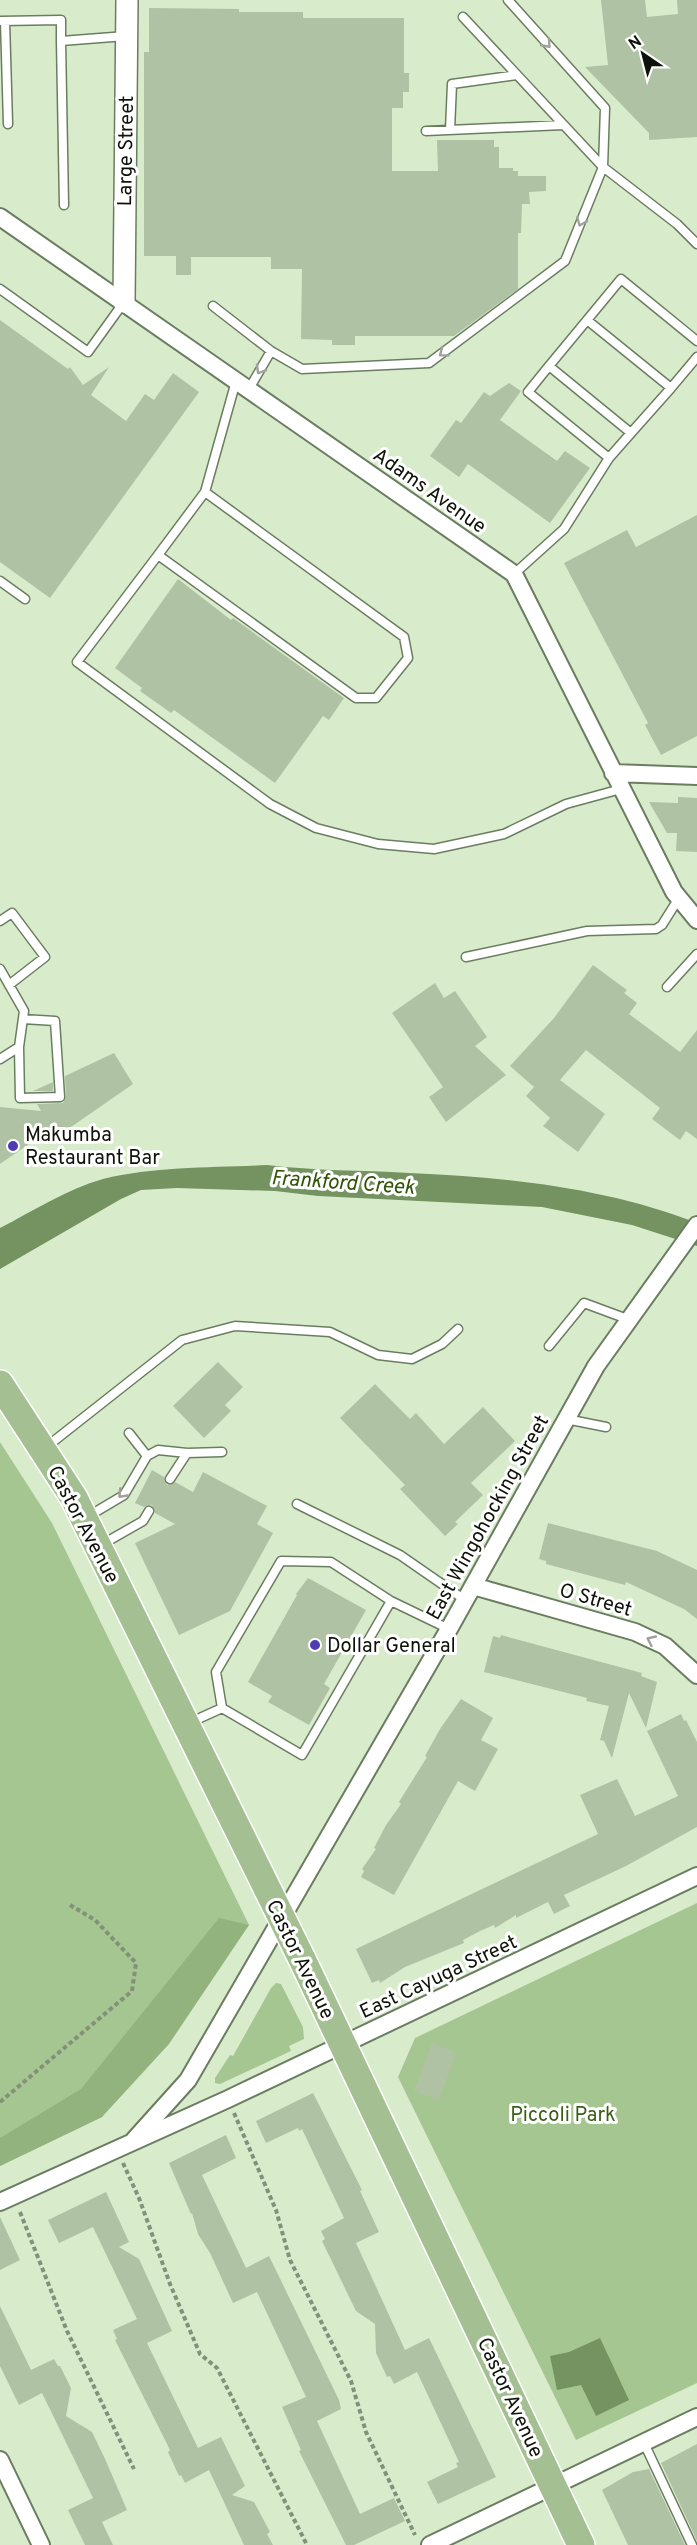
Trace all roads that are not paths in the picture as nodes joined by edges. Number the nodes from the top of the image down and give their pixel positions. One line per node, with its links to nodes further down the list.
1 (127, 0): 5 (street, Large Street)
2 (508, 0): 12 (lane, one-way to 12)
3 (463, 17): 7 (lane)
4 (3, 21): 6 (lane); 8 (lane)
5 (126, 36): 6 (lane); 17 (street, Large Street)
6 (61, 41): 13 (lane)
7 (517, 75): 9 (lane); 11 (lane)
8 (8, 123)
9 (563, 125): 11 (lane); 12 (lane)
10 (426, 130): 11 (lane)
11 (450, 130)
12 (603, 167): 15 (lane); 21 (lane, one-way to 21)
13 (64, 205)
14 (0, 217): 17 (street, Adams Avenue)
15 (697, 244)
16 (0, 289): 17 (lane)
17 (124, 302): 24 (street, Adams Avenue)
18 (213, 306): 21 (lane)
19 (587, 320): 20 (lane); 23 (lane); 25 (lane)
20 (697, 341)
21 (271, 351): 24 (lane, one-way to 24)
22 (697, 357): 25 (lane)
23 (549, 366): 26 (lane); 27 (lane)
24 (242, 385): 28 (lane); 30 (street, Adams Avenue)
25 (671, 388): 26 (lane)
26 (631, 433): 27 (lane)
27 (609, 458): 30 (lane)
28 (205, 492): 29 (lane); 29 (lane)
29 (158, 555): 35 (lane)
30 (514, 574): 33 (street, Adams Avenue)
31 (0, 581): 32 (lane)
32 (25, 599)
33 (613, 773): 34 (street); 35 (street, Adams Avenue)
34 (697, 776)
35 (621, 789): 36 (street, Adams Avenue)
36 (679, 898): 37 (street, Adams Avenue); 40 (lane)
37 (697, 920)
38 (0, 921): 42 (lane)
39 (697, 954): 43 (lane)
40 (466, 957)
41 (0, 969): 42 (lane)
42 (9, 985): 44 (lane)
43 (667, 987)
44 (22, 1019): 45 (lane); 45 (lane)
45 (19, 1047): 46 (lane)
46 (0, 1059)
47 (697, 1225): 48 (street, East Wingohocking Street)
48 (630, 1320): 50 (lane); 52 (street, East Wingohocking Street)
49 (458, 1329): 55 (lane)
50 (549, 1346)
51 (0, 1384): 55 (main road, Castor Avenue)
52 (566, 1419): 53 (lane); 64 (street, East Wingohocking Street)
53 (606, 1427)
54 (129, 1433): 58 (lane)
55 (43, 1450): 62 (main road, Castor Avenue)
56 (222, 1452): 57 (lane)
57 (187, 1453): 58 (lane); 59 (lane)
58 (147, 1456): 62 (lane, one-way to 62)
59 (170, 1479)
60 (297, 1504): 64 (lane)
61 (149, 1510): 63 (lane)
62 (84, 1519): 63 (main road, Castor Avenue)
63 (98, 1547): 69 (main road, Castor Avenue)
64 (469, 1593): 66 (street, East Wingohocking Street); 67 (street, O Street, one-way to 64)
65 (391, 1601): 66 (lane); 68 (lane); 68 (lane)
66 (449, 1629): 71 (street, East Wingohocking Street)
67 (697, 1676)
68 (222, 1707): 69 (lane)
69 (186, 1725): 71 (main road, Castor Avenue)
70 (697, 1876): 72 (street, East Cayuga Street)
71 (282, 1918): 72 (main road, Castor Avenue); 73 (street, East Wingohocking Street)
72 (343, 2045): 73 (street, East Cayuga Street); 78 (main road, Castor Avenue)
73 (134, 2140): 74 (street, East Cayuga Street)
74 (6, 2199)
75 (697, 2417): 76 (street)
76 (644, 2443): 78 (street); 82 (lane)
77 (0, 2460): 79 (street)
78 (552, 2486): 80 (street); 81 (main road, Castor Avenue)
79 (41, 2545)
80 (430, 2545)
81 (581, 2545)
82 (692, 2545)

